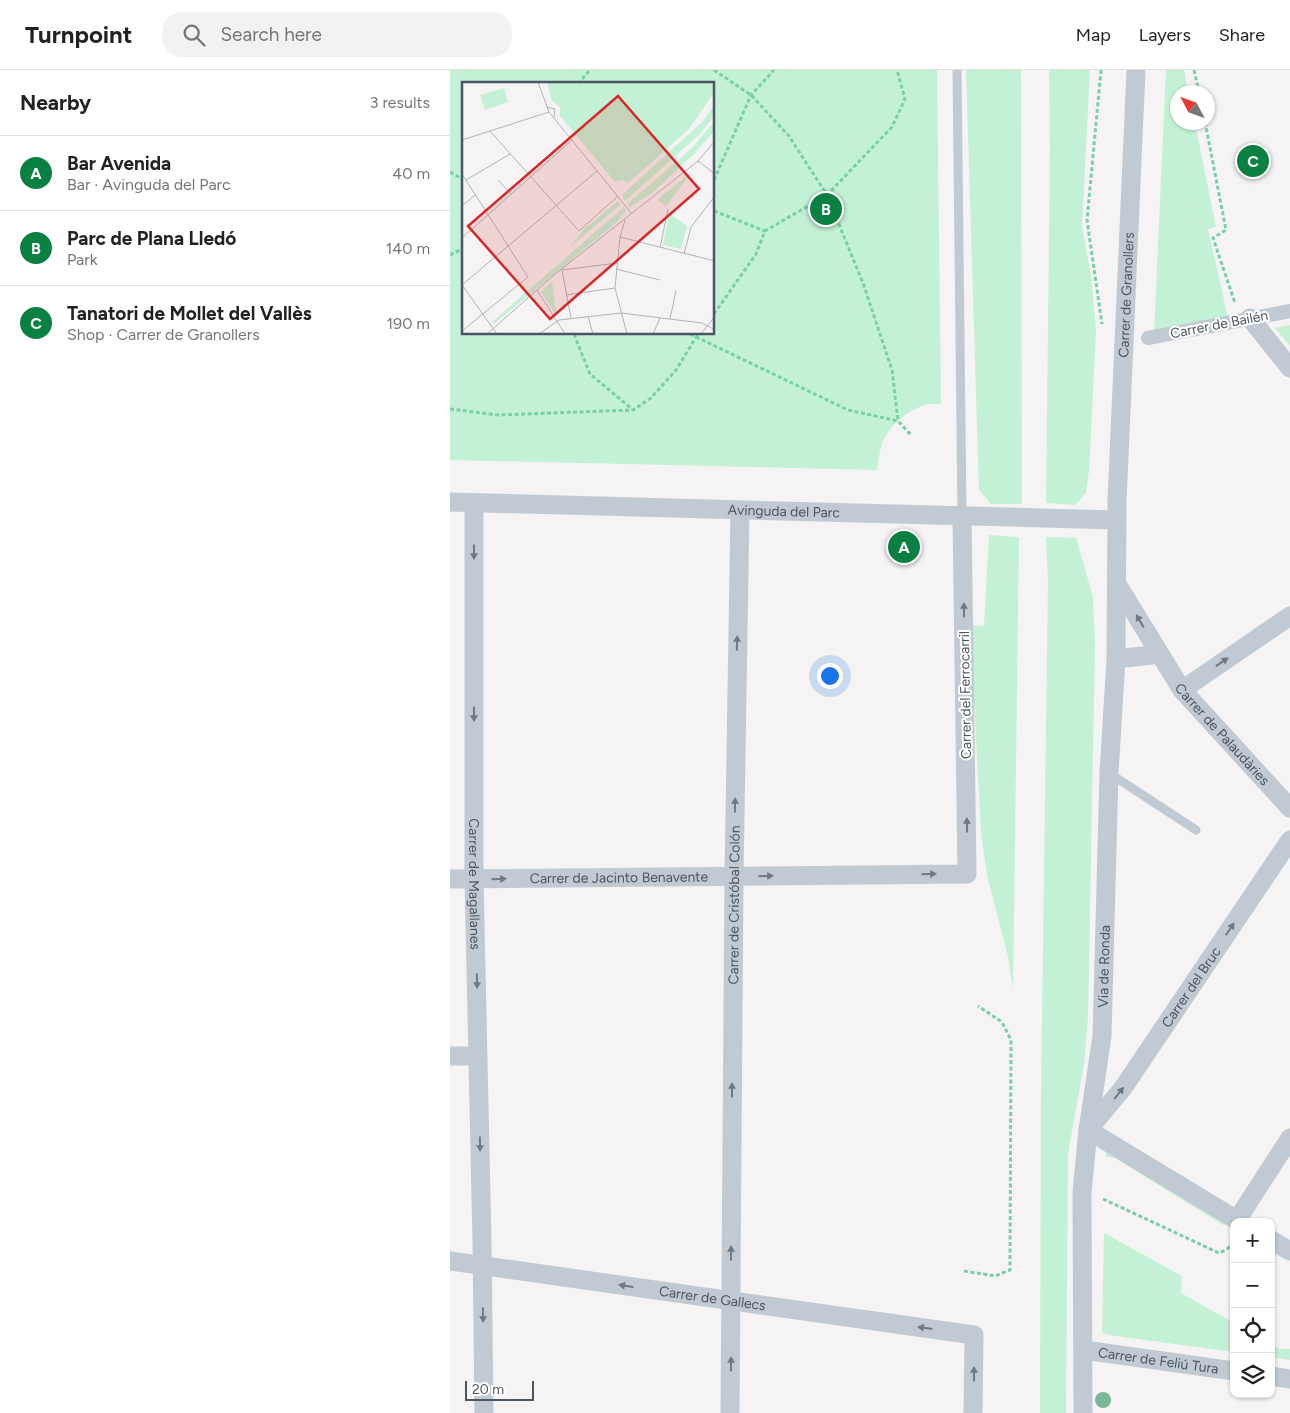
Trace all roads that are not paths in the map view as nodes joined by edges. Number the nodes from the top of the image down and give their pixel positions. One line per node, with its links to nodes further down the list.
1 (957, 70): 10 (lane)
2 (1136, 70): 11 (street, Carrer de Granollers)
3 (1290, 311): 4 (street, Carrer de Bailén)
4 (1246, 319): 5 (street, Carrer de Bailén); 6 (street)
5 (1148, 338)
6 (1290, 368)
7 (450, 502): 8 (street, Avinguda del Parc)
8 (474, 503): 9 (street, Avinguda del Parc); 24 (street, Carrer de Magallanes, one-way to 24)
9 (740, 510): 10 (street, Avinguda del Parc); 22 (street, Carrer de Cristóbal Colón, one-way to 9)
10 (962, 516): 11 (street, Avinguda del Parc); 21 (street, Carrer del Ferrocarril, one-way to 10)
11 (1116, 520): 12 (street, Via de Ronda)
12 (1117, 584): 14 (street, Carrer de Palaudàries, one-way to 12); 15 (street, Via de Ronda)
13 (1290, 616): 16 (street, one-way to 13)
14 (1160, 654): 15 (street); 16 (street, Carrer de Palaudàries)
15 (1116, 659): 17 (street, Via de Ronda)
16 (1182, 690): 18 (street, Carrer de Palaudàries)
17 (1109, 772): 19 (lane); 27 (street, Via de Ronda)
18 (1290, 808)
19 (1196, 830)
20 (1290, 840): 27 (street, Carrer del Bruc, one-way to 20)
21 (967, 874): 22 (street, Carrer de Jacinto Benavente, one-way to 21)
22 (734, 876): 24 (street, Carrer de Jacinto Benavente, one-way to 22); 35 (street, Carrer de Cristóbal Colón, one-way to 22)
23 (450, 879): 24 (street, Carrer de Jacinto Benavente)
24 (474, 879): 26 (street, Carrer de Magallanes, one-way to 26)
25 (450, 1056): 26 (street)
26 (478, 1056): 34 (street, Carrer de Magallanes, one-way to 34)
27 (1088, 1130): 29 (street); 36 (street, Via de Ronda)
28 (1290, 1138): 30 (street)
29 (1234, 1218)
30 (1241, 1218)
31 (1275, 1242): 32 (street)
32 (1290, 1251)
33 (450, 1261): 34 (street, Carrer de Gallecs)
34 (483, 1266): 35 (street, Carrer de Gallecs, one-way to 34); 40 (street, Carrer de Magallanes, one-way to 40)
35 (731, 1301): 41 (street, Carrer de Cristóbal Colón, one-way to 35); 42 (street, Carrer de Gallecs, one-way to 35)
36 (1084, 1350): 37 (street, Carrer de Feliú Tura); 43 (street, Via de Ronda)
37 (1230, 1370)
38 (1275, 1377): 39 (street)
39 (1290, 1379)
40 (484, 1413)
41 (730, 1413)
42 (973, 1413)
43 (1083, 1413)

